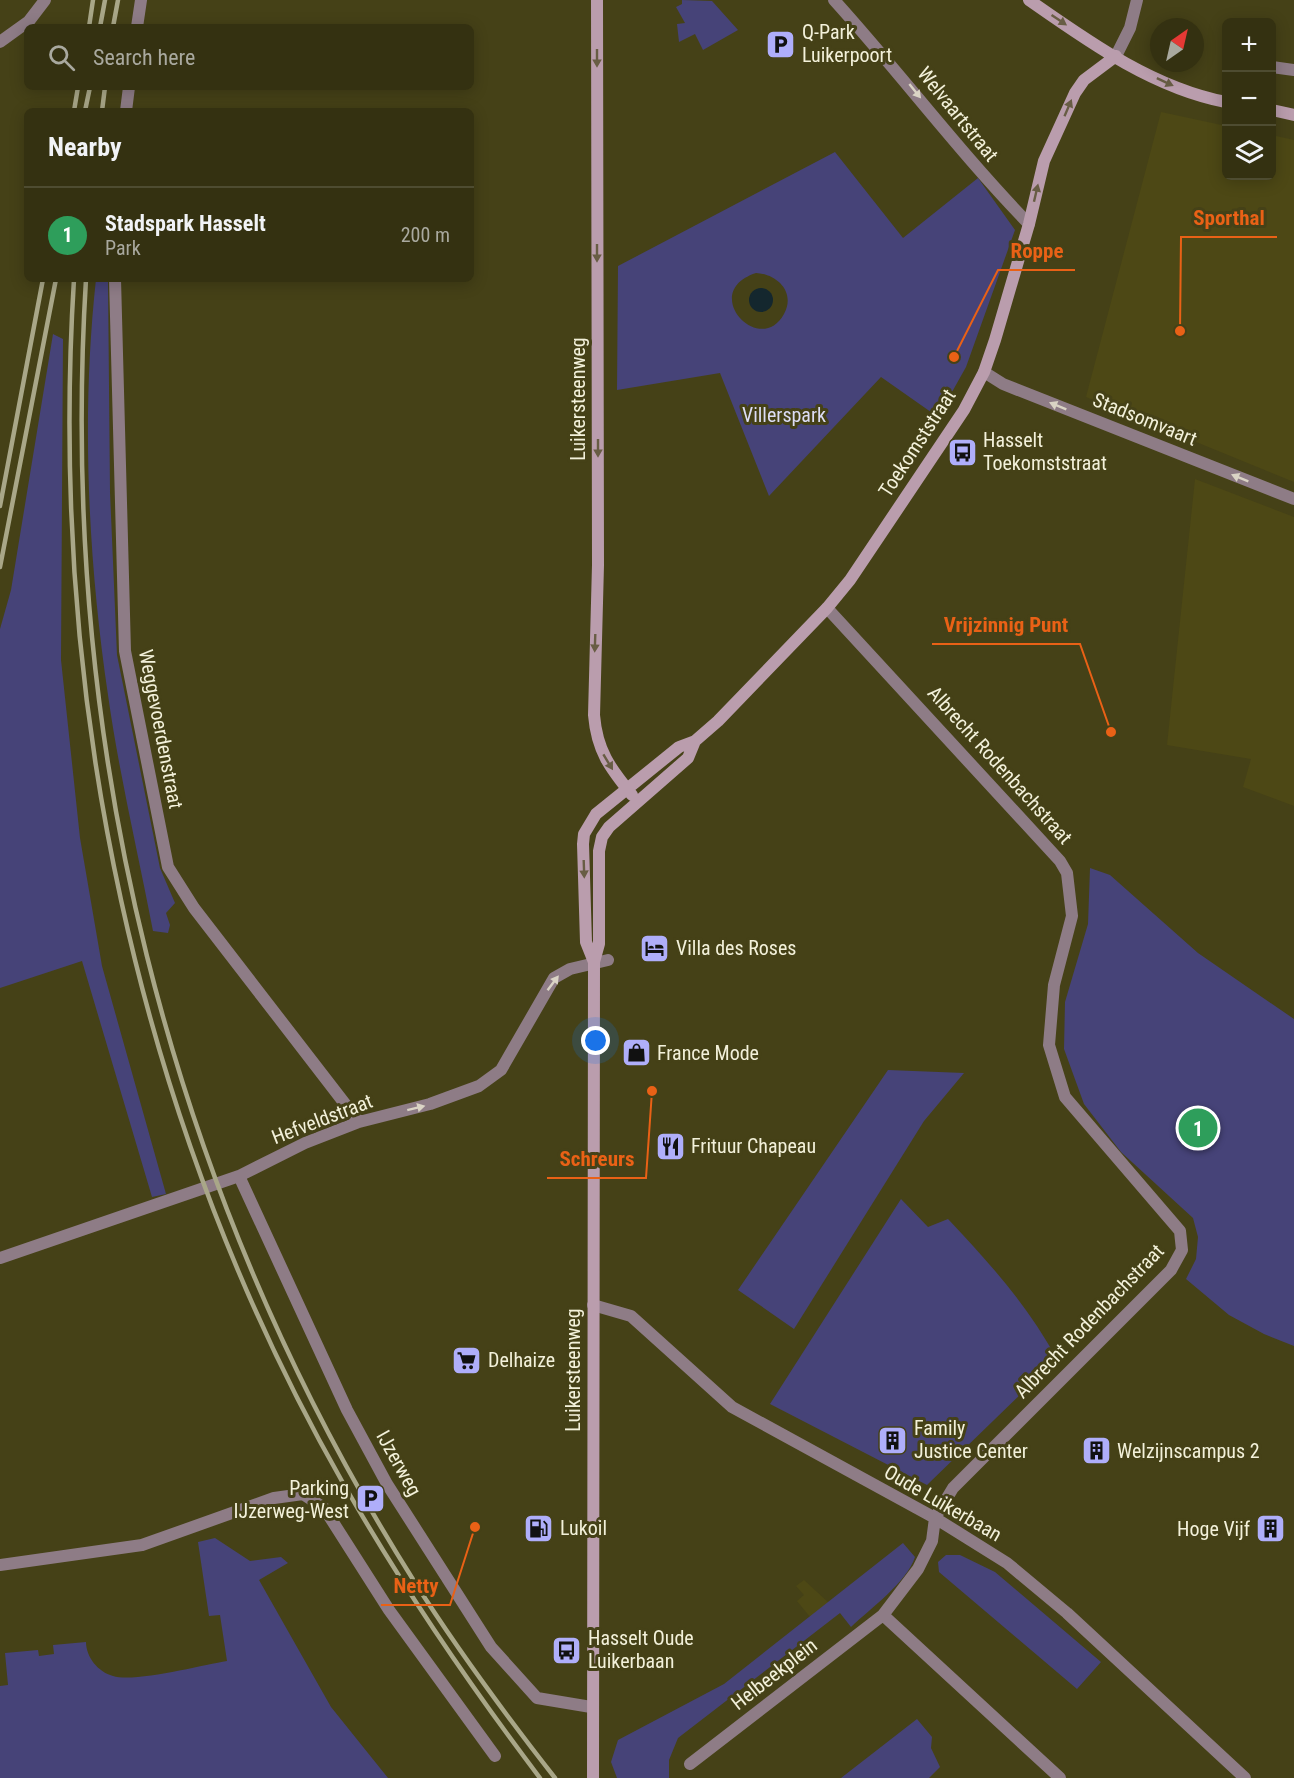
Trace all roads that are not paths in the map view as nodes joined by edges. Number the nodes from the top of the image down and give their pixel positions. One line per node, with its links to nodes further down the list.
1 (45, 0): 7 (street)
2 (141, 0): 8 (street)
3 (597, 0): 25 (main road, Luikersteenweg, one-way to 25)
4 (834, 0): 19 (street, Welvaartstraat, one-way to 19)
5 (1029, 0): 11 (main road, one-way to 11)
6 (1137, 0): 11 (street)
7 (25, 24)
8 (137, 24)
9 (24, 25): 10 (street)
10 (0, 42)
11 (1116, 56): 15 (main road, one-way to 15); 19 (main road, Toekomststraat, one-way to 11)
12 (1276, 68): 13 (street)
13 (1294, 70)
14 (129, 90): 16 (street)
15 (1222, 98)
16 (126, 108)
17 (1276, 111): 18 (main road)
18 (1294, 115)
19 (1029, 224): 21 (main road, Toekomststraat)
20 (115, 282): 31 (street, Weggevoerdenstraat)
21 (984, 372): 22 (street, Stadsomvaart, one-way to 21); 23 (main road, Toekomststraat)
22 (1294, 499)
23 (827, 608): 24 (main road, Toekomststraat); 35 (street, Albrecht Rodenbachstraat)
24 (695, 741): 25 (main road, Toekomststraat); 26 (main road, Toekomststraat)
25 (628, 789): 26 (main road); 27 (main road, Toekomststraat)
26 (638, 802): 28 (main road, Toekomststraat)
27 (596, 814): 30 (main road, Luikersteenweg, one-way to 30)
28 (609, 827): 30 (main road, Luikersteenweg)
29 (608, 960): 30 (street, Hefveldstraat)
30 (594, 962): 31 (street, Hefveldstraat, one-way to 30); 34 (main road, Luikersteenweg)
31 (359, 1122): 32 (street, Hefveldstraat)
32 (239, 1176): 33 (street, Hefveldstraat); 38 (street, IJzerweg)
33 (0, 1258)
34 (593, 1305): 35 (street, Oude Luikerbaan); 38 (main road, Luikersteenweg)
35 (935, 1518): 37 (street, Helbeekplein); 41 (street, Oude Luikerbaan)
36 (0, 1565): 39 (street)
37 (883, 1615): 40 (street, Helbeekplein); 43 (street)
38 (591, 1707): 42 (main road, Luikersteenweg)
39 (495, 1756)
40 (690, 1764)
41 (1241, 1777)
42 (592, 1778)
43 (1060, 1778)

